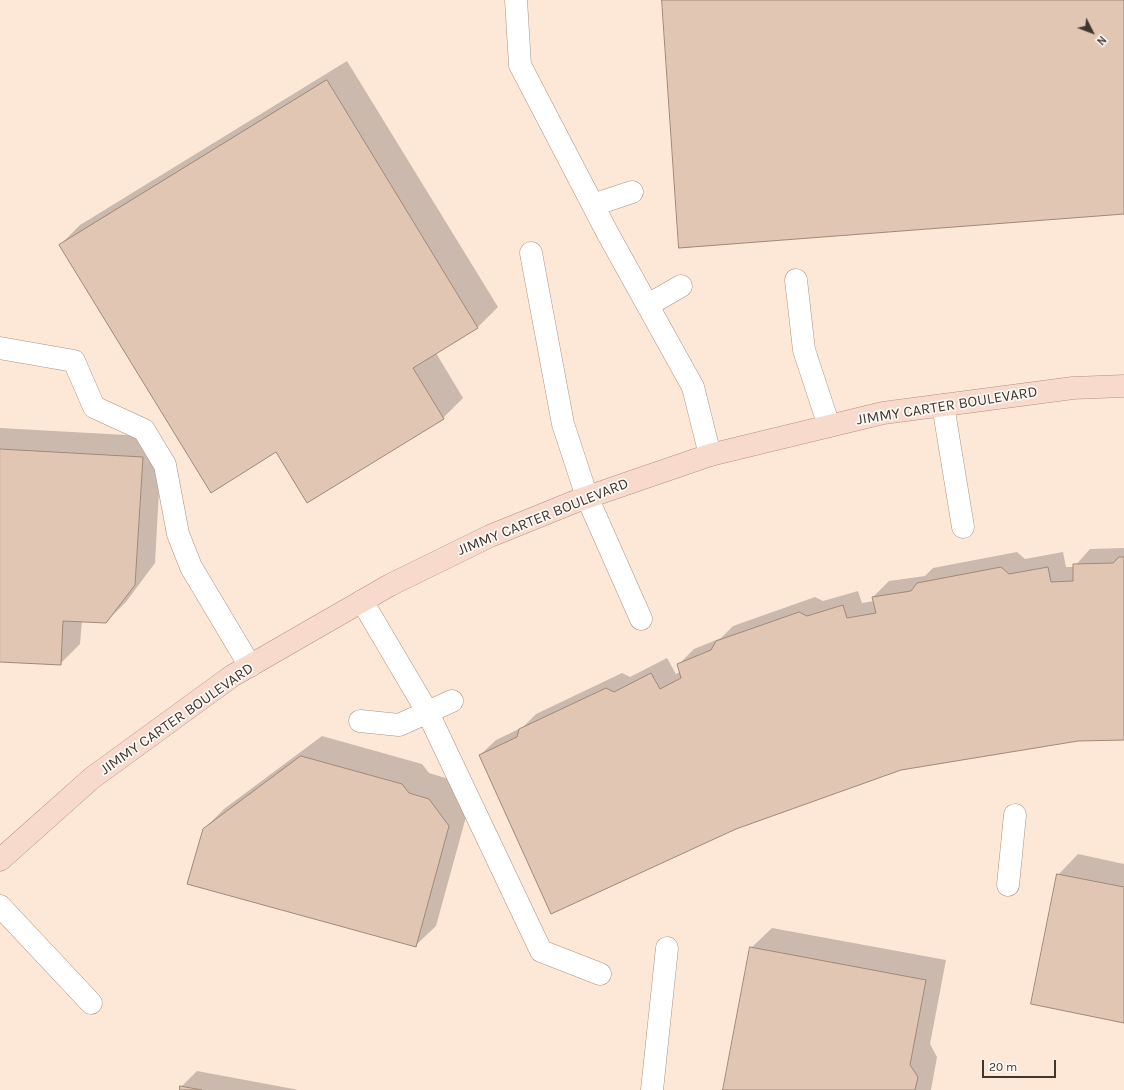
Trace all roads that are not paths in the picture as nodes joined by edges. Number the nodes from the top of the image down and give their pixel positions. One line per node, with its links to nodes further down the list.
1 (516, 0): 3 (lane)
2 (632, 192): 3 (lane)
3 (593, 205): 7 (lane)
4 (531, 253): 13 (lane)
5 (796, 280): 11 (lane)
6 (681, 286): 7 (lane)
7 (648, 305): 12 (lane)
8 (0, 348): 17 (lane)
9 (1124, 386): 10 (main road, JIMMY CARTER BOULEVARD)
10 (943, 405): 11 (main road, JIMMY CARTER BOULEVARD); 14 (lane)
11 (829, 426): 12 (main road, JIMMY CARTER BOULEVARD)
12 (710, 455): 13 (main road, JIMMY CARTER BOULEVARD)
13 (587, 497): 15 (main road, JIMMY CARTER BOULEVARD); 16 (lane)
14 (964, 527)
15 (362, 601): 17 (main road, JIMMY CARTER BOULEVARD); 19 (lane)
16 (641, 618)
17 (250, 666): 22 (main road, JIMMY CARTER BOULEVARD)
18 (452, 701): 19 (lane)
19 (428, 713): 20 (lane); 26 (lane)
20 (360, 721)
21 (1016, 815): 23 (lane)
22 (0, 860)
23 (1008, 885)
24 (0, 906): 27 (lane)
25 (667, 948): 28 (lane)
26 (600, 974)
27 (91, 1003)
28 (652, 1090)

